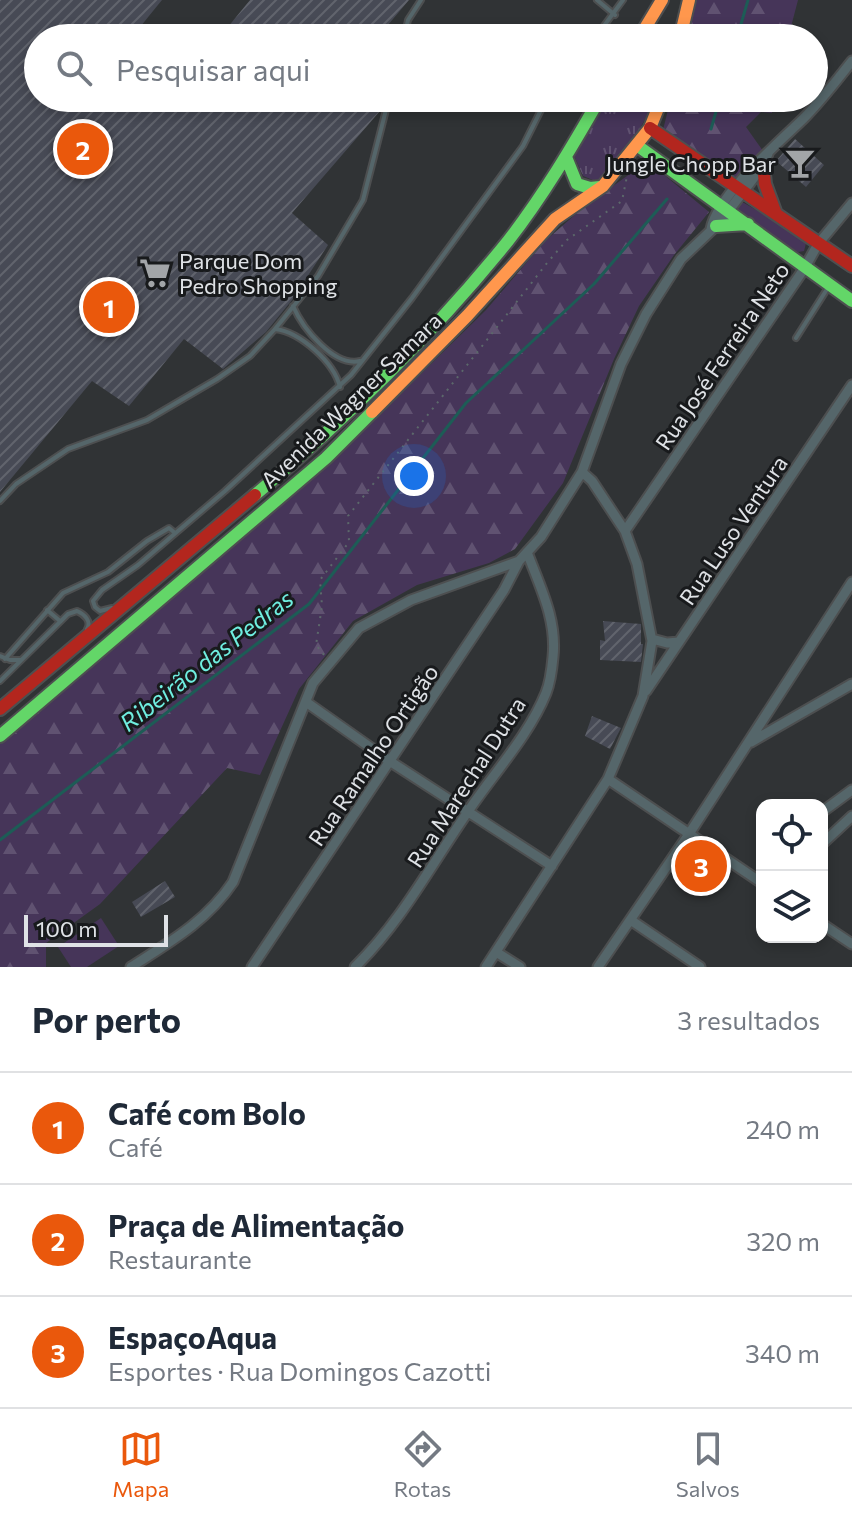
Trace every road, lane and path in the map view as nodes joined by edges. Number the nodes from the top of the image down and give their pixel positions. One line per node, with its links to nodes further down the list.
1 (421, 0): 7 (lane)
2 (597, 0): 6 (lane)
3 (623, 0): 6 (lane)
4 (662, 0): 9 (main road)
5 (689, 0): 10 (main road)
6 (615, 15): 8 (lane)
7 (407, 24)
8 (607, 24)
9 (647, 24)
10 (683, 24)
11 (852, 61): 12 (street, Rua Ramalho Ortigão)
12 (828, 90)
13 (385, 112): 35 (lane)
14 (540, 112): 38 (lane)
15 (592, 112): 20 (main road, Avenida Wagner Samara)
16 (656, 112): 18 (main road, Avenida Wagner Samara)
17 (809, 112): 21 (street, Rua Ramalho Ortigão)
18 (650, 128): 19 (main road, Avenida Wagner Samara); 24 (main road)
19 (638, 146): 22 (main road, Avenida Wagner Samara); 26 (main road)
20 (566, 157): 23 (main road); 48 (main road, Avenida Wagner Samara)
21 (765, 160): 24 (street, Rua Ramalho Ortigão); 27 (main road)
22 (622, 164): 23 (main road, Avenida Wagner Samara); 56 (path)
23 (603, 186): 62 (main road, Avenida Wagner Samara)
24 (740, 189): 26 (street, Rua Ramalho Ortigão); 27 (main road)
25 (852, 203): 30 (street, Rua José Ferreira Neto)
26 (726, 208): 28 (main road); 29 (street, Rua Ramalho Ortigão)
27 (776, 214): 30 (main road)
28 (748, 224): 29 (main road); 32 (main road)
29 (714, 228): 41 (street, Rua Ramalho Ortigão)
30 (818, 244): 31 (main road); 32 (street, Rua José Ferreira Neto)
31 (852, 266)
32 (804, 269): 33 (main road); 43 (street, Rua José Ferreira Neto)
33 (829, 286): 34 (main road); 37 (lane)
34 (852, 301)
35 (293, 306): 36 (lane); 38 (lane)
36 (275, 329): 40 (lane); 42 (lane)
37 (796, 338)
38 (362, 361): 40 (lane)
39 (852, 385): 52 (street, Rua Luso Ventura)
40 (340, 387): 44 (lane)
41 (582, 472): 43 (street); 45 (street, Rua Ramalho Ortigão)
42 (0, 501)
43 (625, 531): 51 (street)
44 (175, 533): 48 (lane); 49 (lane)
45 (527, 552): 46 (street, Rua Ramalho Ortigão); 68 (street, Rua Marechal Dutra)
46 (519, 561): 56 (street); 64 (street, Rua Ramalho Ortigão)
47 (852, 582): 63 (street)
48 (131, 601): 53 (main road, Avenida Wagner Samara)
49 (47, 609): 50 (lane); 54 (lane)
50 (60, 621): 53 (lane); 55 (lane)
51 (652, 639): 52 (street); 59 (street)
52 (679, 642): 59 (street, Rua Luso Ventura)
53 (68, 654): 61 (main road, Avenida Wagner Samara)
54 (2, 658): 55 (lane)
55 (21, 660): 57 (lane)
56 (330, 662): 60 (street)
57 (0, 681)
58 (852, 684): 63 (street)
59 (643, 696): 65 (street)
60 (306, 702): 64 (street); 78 (street)
61 (0, 709)
62 (0, 736)
63 (748, 743): 70 (street)
64 (391, 762): 68 (street); 79 (street, Rua Ramalho Ortigão)
65 (608, 779): 70 (street); 72 (street)
66 (852, 790): 67 (street)
67 (828, 808)
68 (468, 811): 72 (street); 80 (street, Rua Marechal Dutra)
69 (852, 816): 71 (street)
70 (689, 834): 73 (street); 74 (street)
71 (828, 838)
72 (552, 866): 77 (street)
73 (756, 879)
74 (632, 921): 83 (street); 84 (street)
75 (828, 928): 76 (street)
76 (851, 941)
77 (496, 952): 81 (street); 82 (street)
78 (131, 967)
79 (252, 967)
80 (355, 967)
81 (486, 967)
82 (520, 967)
83 (598, 967)
84 (700, 967)

